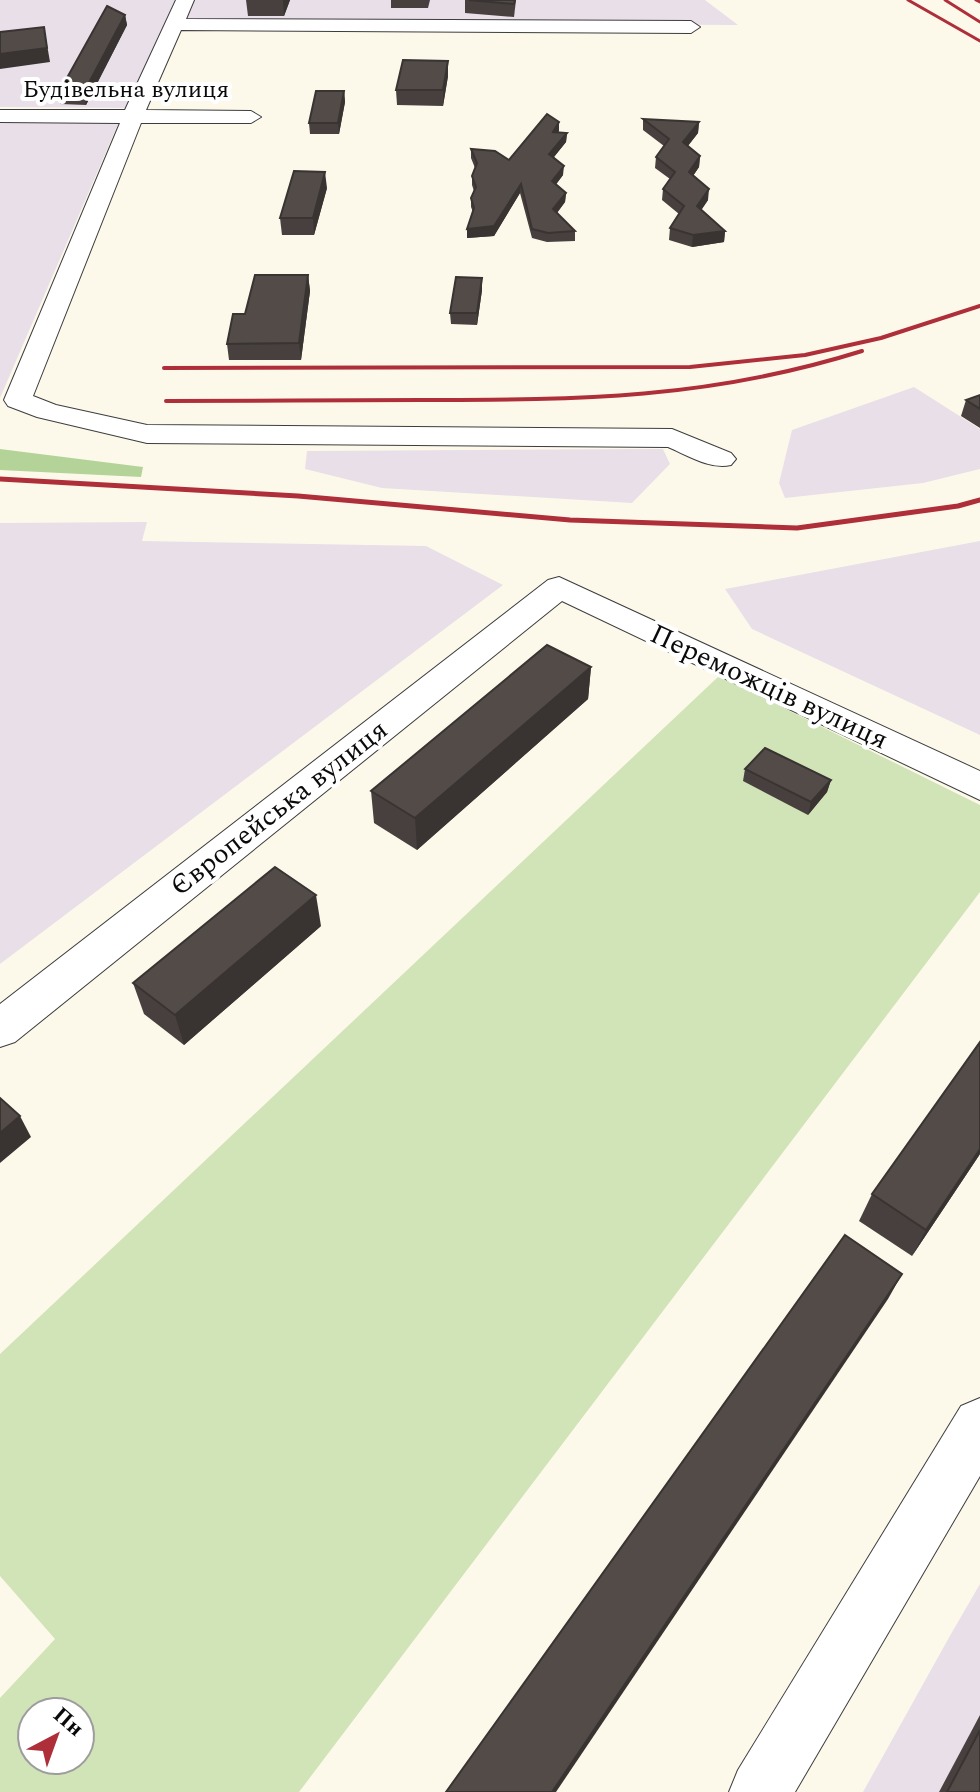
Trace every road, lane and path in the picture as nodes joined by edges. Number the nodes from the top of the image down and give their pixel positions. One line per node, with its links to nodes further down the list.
1 (185, 0): 2 (street)
2 (174, 24): 3 (street); 5 (street)
3 (691, 27)
4 (0, 116): 5 (street, Будівельна вулиця)
5 (133, 116): 6 (street, Будівельна вулиця); 7 (street)
6 (251, 117)
7 (721, 459)
8 (559, 587): 9 (street, Переможців вулиця); 10 (street, Європейська вулиця)
9 (980, 787)
10 (0, 1029)
11 (980, 1425): 12 (street)
12 (760, 1792)

